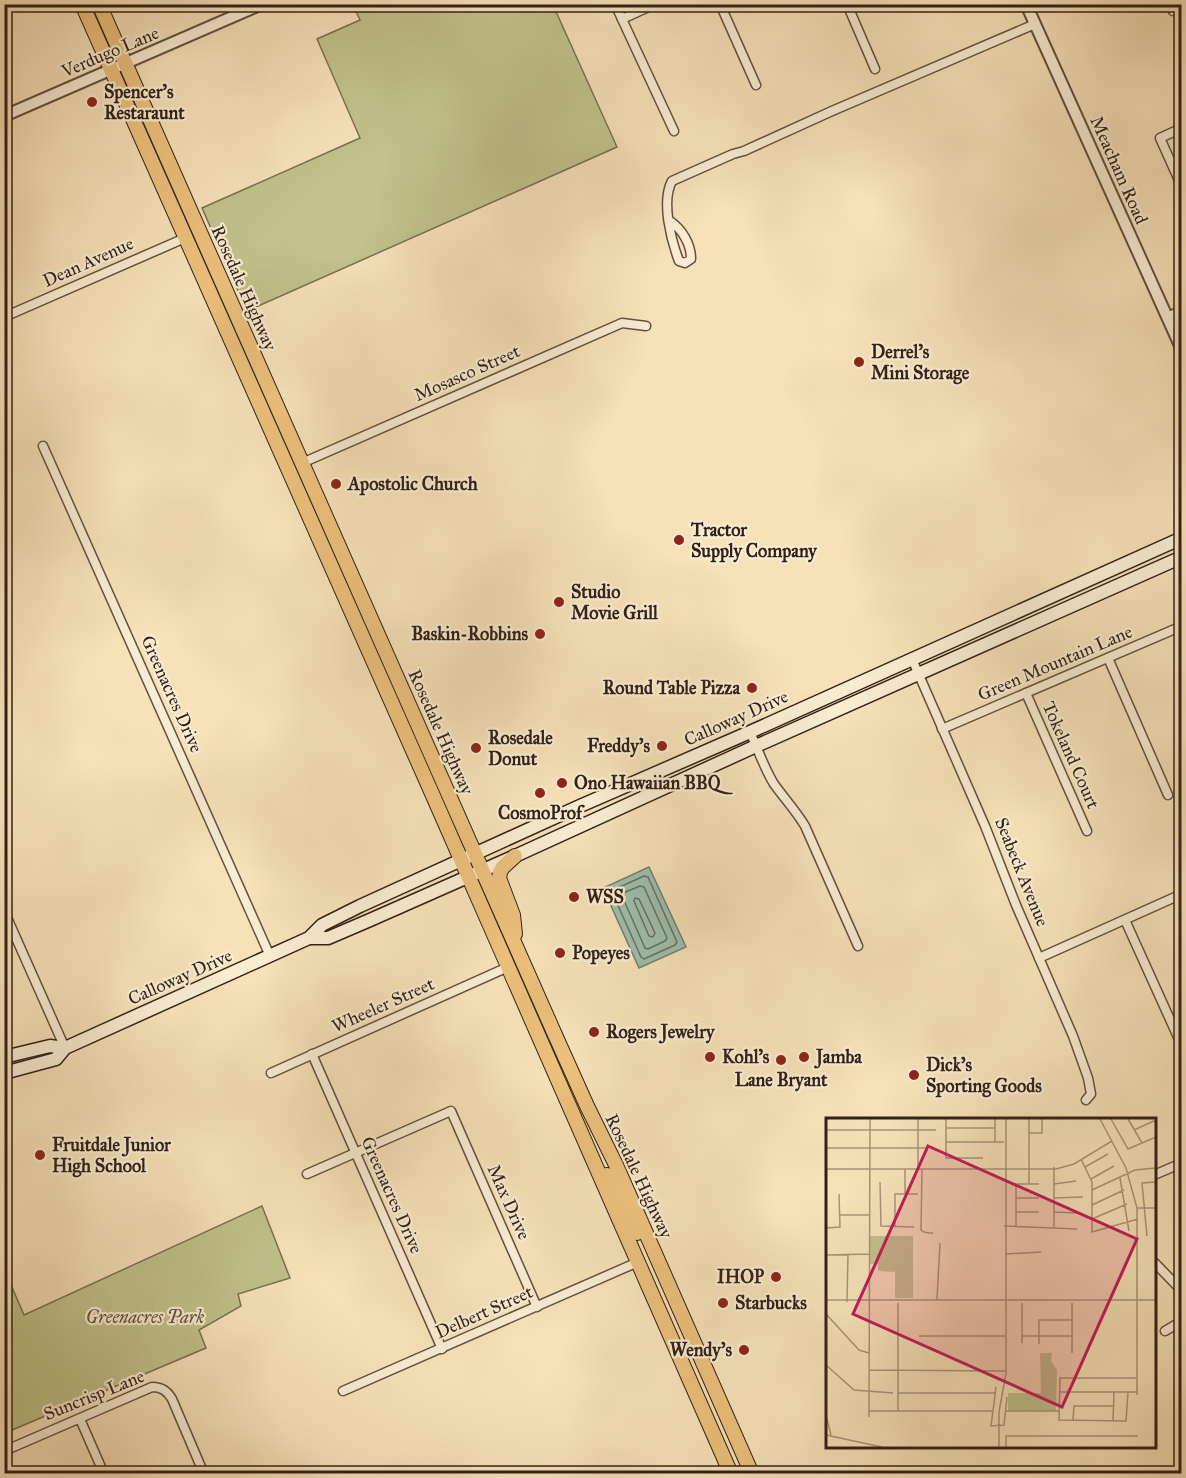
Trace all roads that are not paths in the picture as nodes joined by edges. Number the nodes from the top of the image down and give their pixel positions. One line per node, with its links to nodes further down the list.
1 (82, 4): 12 (main road, Rosedale Highway)
2 (99, 4): 11 (main road, Rosedale Highway)
3 (262, 4): 11 (street, Verdugo Lane)
4 (615, 4): 9 (street)
5 (655, 4): 9 (street)
6 (720, 4): 14 (street)
7 (847, 4): 13 (street)
8 (1026, 4): 10 (street, Meacham Road)
9 (622, 19): 17 (street)
10 (1035, 24): 21 (street); 25 (street, Meacham Road)
11 (125, 63): 12 (street, Verdugo Lane); 20 (main road, Rosedale Highway)
12 (111, 69): 15 (street, Verdugo Lane); 18 (main road, Rosedale Highway)
13 (876, 69)
14 (756, 86)
15 (4, 116)
16 (1182, 128): 19 (street)
17 (674, 130)
18 (147, 151): 20 (main road); 22 (main road, Rosedale Highway)
19 (1182, 187)
20 (187, 203): 27 (main road, Rosedale Highway)
21 (670, 220)
22 (185, 238): 24 (street, Dean Avenue); 27 (main road); 31 (main road, Rosedale Highway)
23 (1182, 310): 25 (street)
24 (4, 317)
25 (1167, 317): 28 (street, Meacham Road)
26 (646, 326): 30 (street, Mosasco Street)
27 (247, 339): 30 (main road, Rosedale Highway)
28 (1182, 350)
29 (43, 446): 63 (street, Greenacres Drive)
30 (302, 463): 37 (main road, Rosedale Highway)
31 (293, 480): 37 (main road); 38 (main road, Rosedale Highway)
32 (1182, 538): 34 (main road, Calloway Drive)
33 (1182, 557): 36 (main road, Calloway Drive)
34 (1110, 570): 35 (main road, Calloway Drive); 36 (main road)
35 (1051, 597): 40 (main road); 42 (main road, Calloway Drive)
36 (1055, 612): 40 (main road, Calloway Drive)
37 (368, 613): 44 (main road, Rosedale Highway)
38 (355, 621): 44 (main road); 55 (main road, Rosedale Highway)
39 (1182, 627): 41 (street, Green Mountain Lane)
40 (996, 639): 43 (main road, Calloway Drive)
41 (1108, 658): 45 (street, Green Mountain Lane); 50 (street)
42 (912, 659): 43 (street, Seabeck Avenue); 47 (main road, Calloway Drive)
43 (918, 673): 46 (street, Seabeck Avenue); 48 (main road, Calloway Drive)
44 (399, 682): 53 (main road, Rosedale Highway)
45 (1026, 693): 46 (street, Green Mountain Lane); 52 (street, Tokeland Court)
46 (942, 729): 64 (street, Seabeck Avenue)
47 (750, 732): 48 (street); 49 (main road, Calloway Drive)
48 (756, 746): 51 (main road, Calloway Drive); 62 (street)
49 (692, 757): 51 (main road); 53 (main road, Calloway Drive)
50 (1168, 795)
51 (627, 804): 54 (main road, Calloway Drive)
52 (1087, 831)
53 (475, 854): 55 (main road, Calloway Drive); 56 (main road, Rosedale Highway)
54 (515, 856): 56 (main road, Calloway Drive); 65 (main road)
55 (461, 860): 57 (main road, Rosedale Highway); 61 (main road, Calloway Drive)
56 (483, 870): 57 (main road, Calloway Drive); 65 (main road, Rosedale Highway)
57 (469, 877): 61 (main road, Calloway Drive); 66 (main road, Rosedale Highway)
58 (1182, 894): 60 (street)
59 (4, 911): 68 (street)
60 (1125, 920): 64 (street); 67 (street)
61 (309, 938): 63 (main road, Calloway Drive)
62 (858, 946)
63 (270, 956): 68 (main road, Calloway Drive)
64 (1039, 958): 73 (street, Seabeck Avenue)
65 (522, 959): 79 (main road, Rosedale Highway)
66 (508, 966): 69 (street, Wheeler Street); 76 (main road, Rosedale Highway)
67 (1182, 1046)
68 (65, 1048): 70 (main road, Calloway Drive); 71 (main road, Calloway Drive)
69 (312, 1054): 72 (street, Wheeler Street); 74 (street, Greenacres Drive)
70 (4, 1057)
71 (4, 1073)
72 (271, 1073)
73 (1086, 1100)
74 (356, 1152): 77 (street); 83 (street, Max Drive); 86 (street, Greenacres Drive)
75 (1182, 1163): 78 (street)
76 (597, 1170): 79 (main road); 80 (main road, Rosedale Highway)
77 (307, 1174)
78 (1156, 1175)
79 (658, 1260): 93 (main road, Rosedale Highway)
80 (638, 1262): 83 (street, Delbert Street); 92 (main road, Rosedale Highway)
81 (1156, 1263): 82 (street)
82 (1182, 1291)
83 (537, 1307): 86 (street, Delbert Street)
84 (1182, 1321): 85 (street)
85 (1165, 1331)
86 (442, 1348): 87 (street, Delbert Street)
87 (343, 1391)
88 (80, 1419): 89 (street, Suncrisp Lane); 90 (street); 91 (street, Suncrisp Lane)
89 (4, 1451)
90 (104, 1473)
91 (204, 1473)
92 (731, 1473)
93 (752, 1473)

